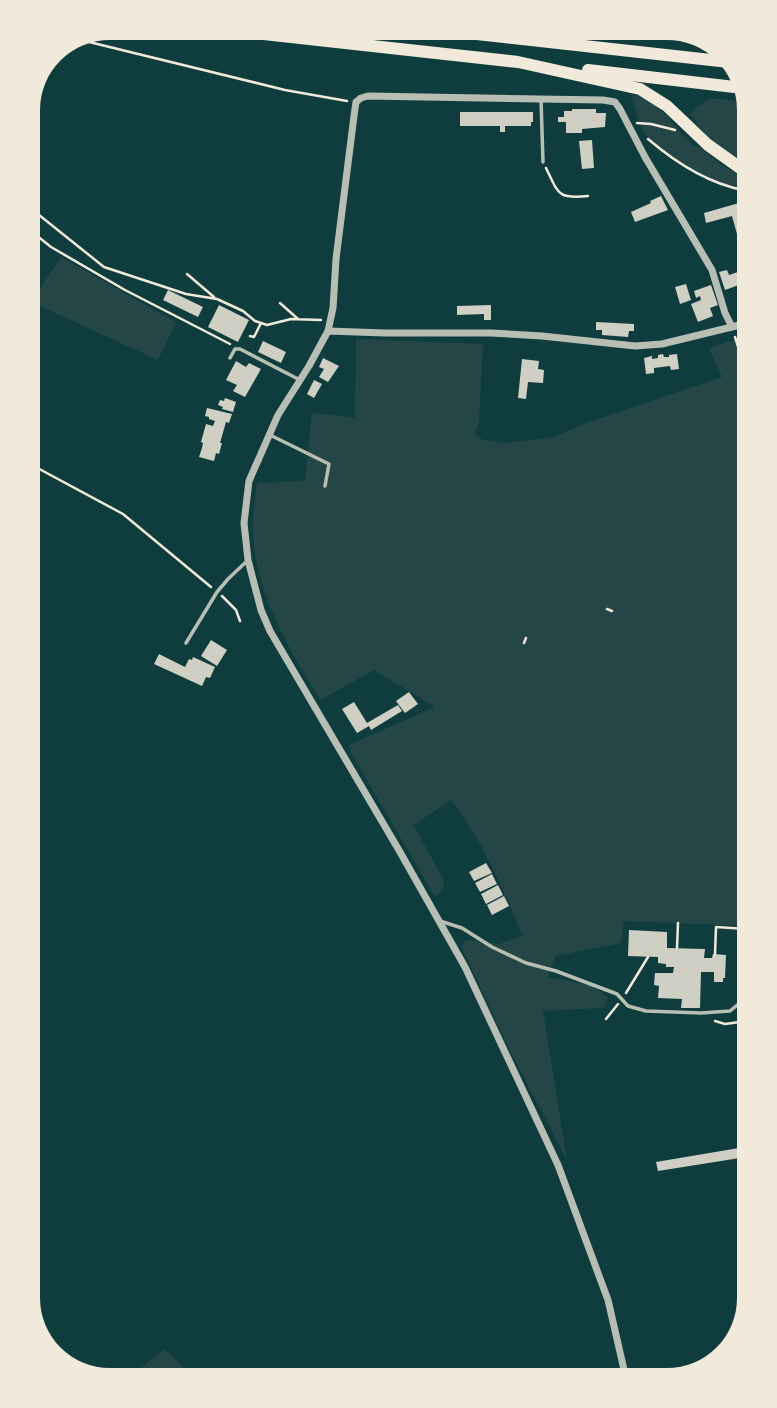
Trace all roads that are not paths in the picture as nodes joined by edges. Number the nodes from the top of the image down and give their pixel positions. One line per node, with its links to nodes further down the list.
1 (317, 40): 4 (highway)
2 (530, 40): 3 (highway)
3 (716, 61)
4 (518, 62): 5 (highway); 8 (highway)
5 (732, 87)
6 (541, 99): 7 (lane); 10 (street); 11 (street)
7 (543, 162)
8 (737, 166)
9 (737, 326): 10 (street)
10 (732, 327): 11 (street)
11 (328, 331): 13 (street)
12 (230, 358): 13 (lane)
13 (300, 380): 14 (street)
14 (268, 434): 15 (lane); 16 (street)
15 (325, 486)
16 (248, 560): 17 (lane); 18 (street)
17 (186, 643)
18 (439, 921): 19 (lane); 20 (street)
19 (737, 1005)
20 (624, 1368)

